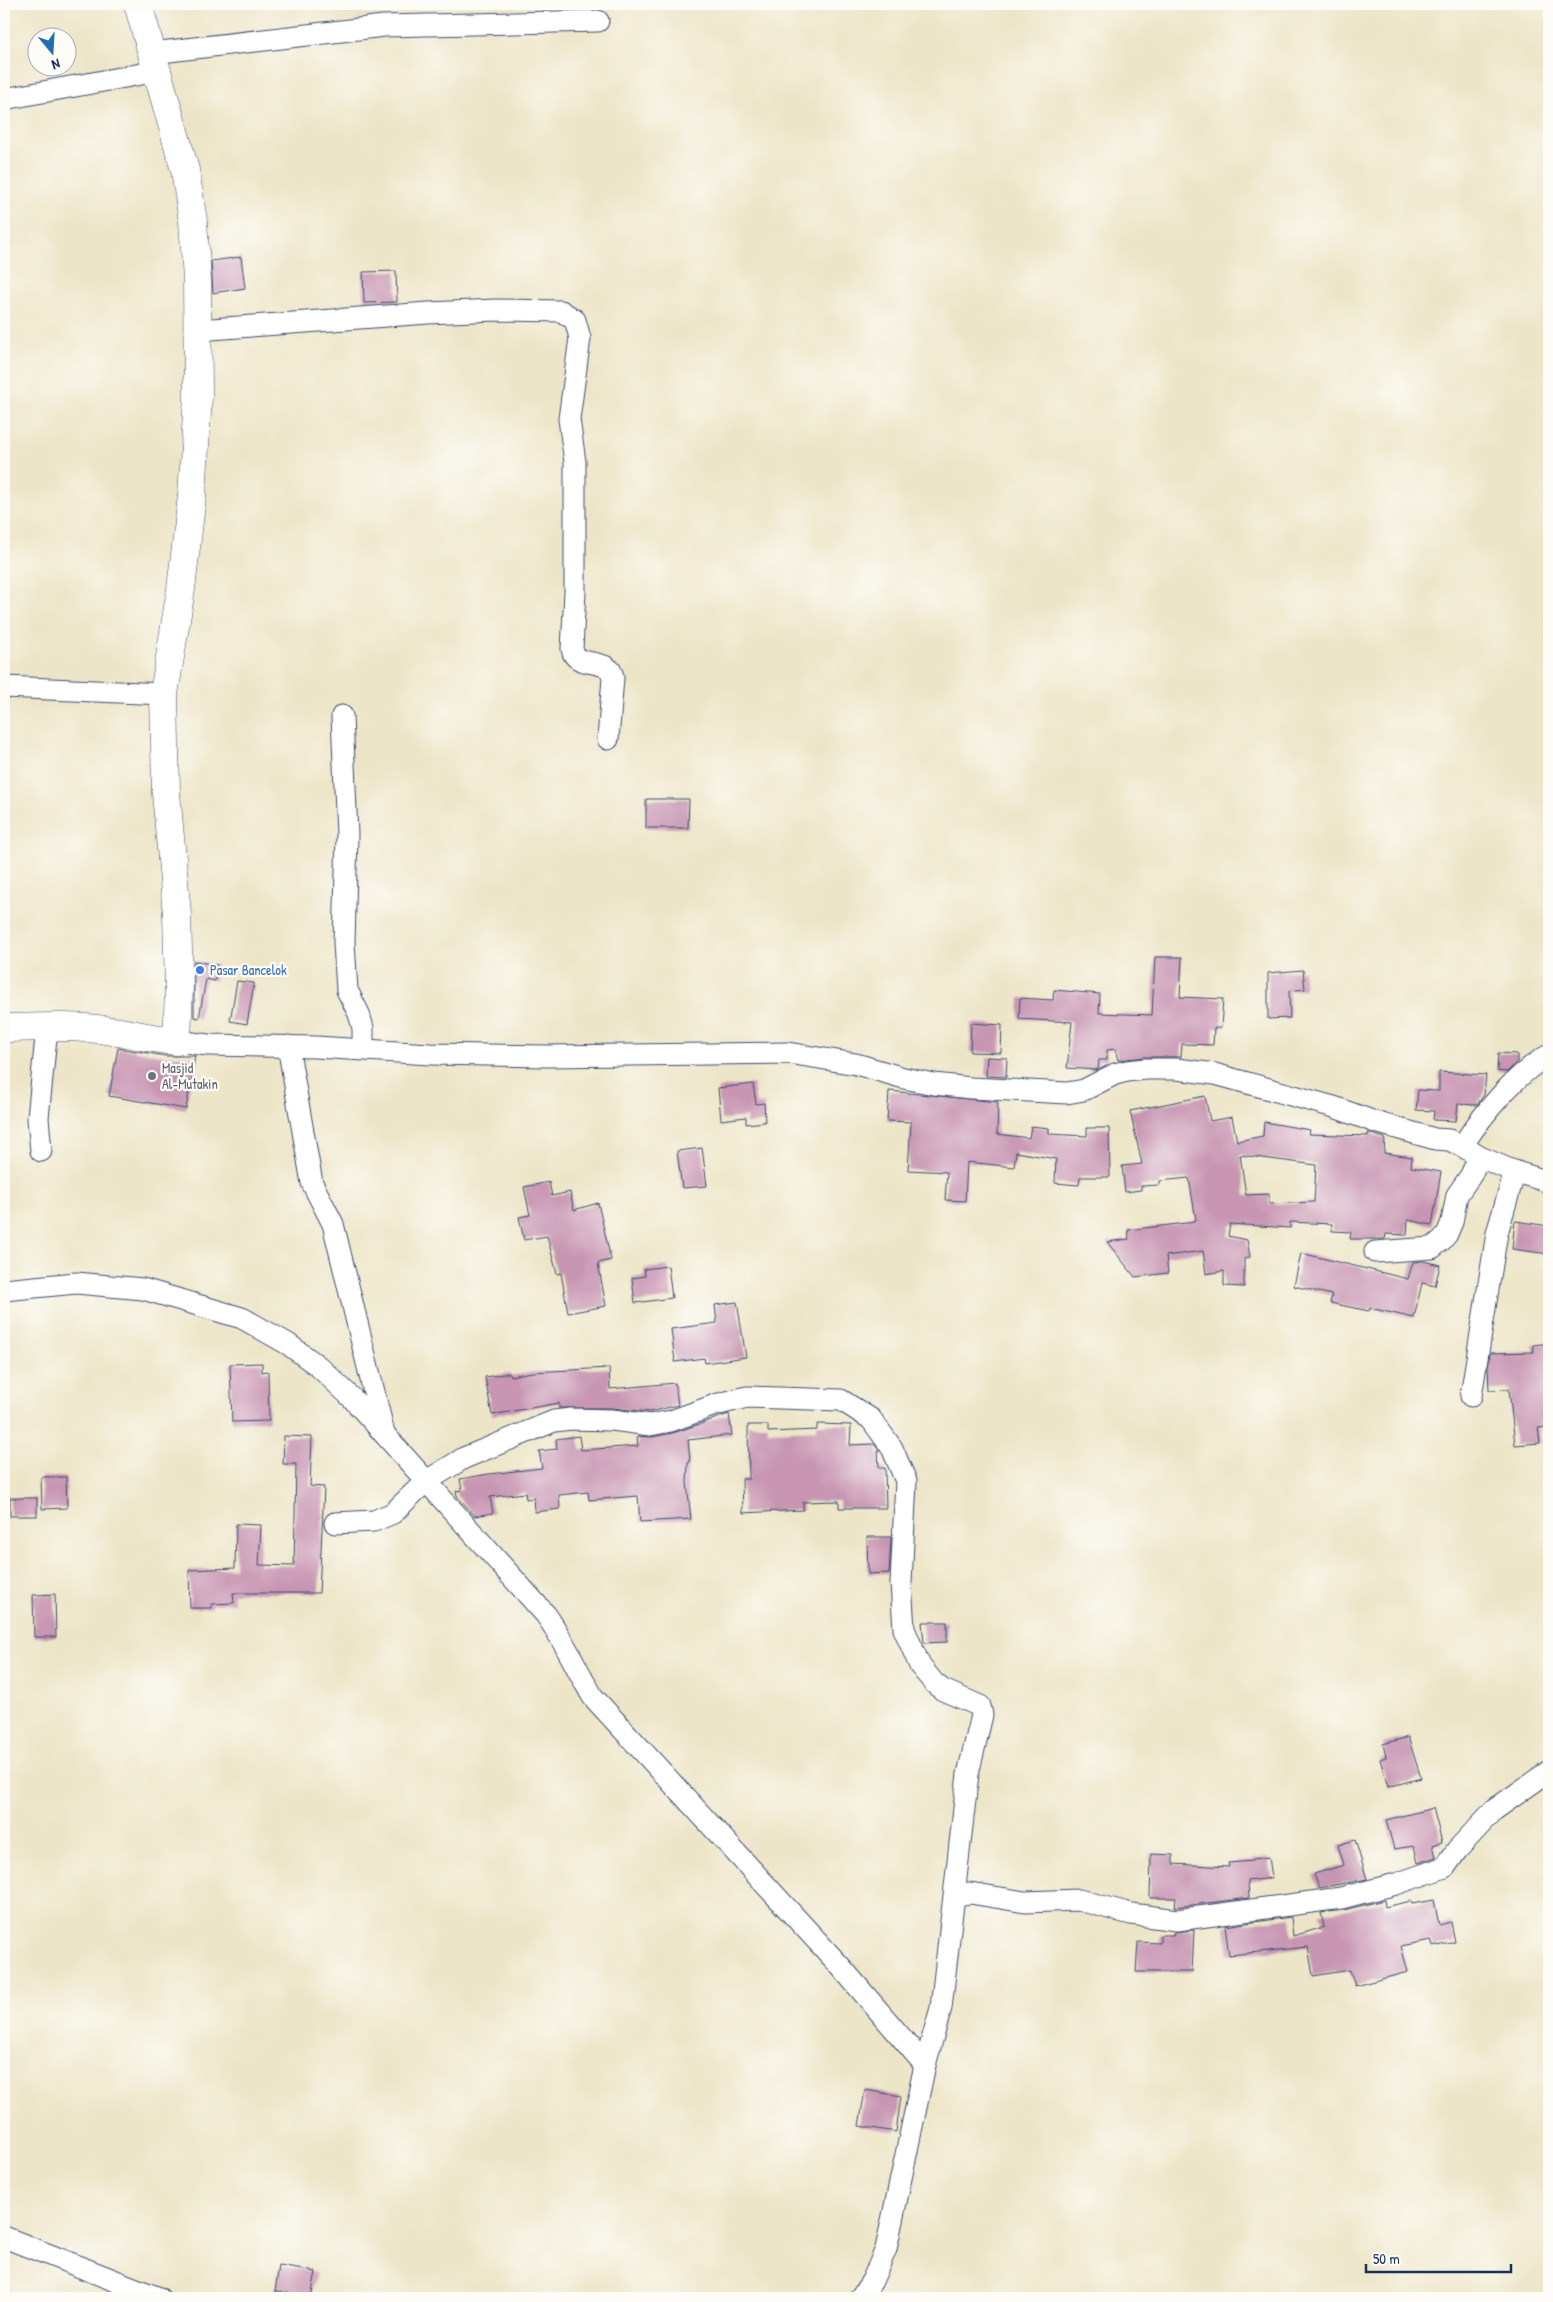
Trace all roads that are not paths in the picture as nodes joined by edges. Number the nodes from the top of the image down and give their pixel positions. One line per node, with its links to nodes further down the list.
1 (138, 4): 3 (street)
2 (598, 21): 3 (street)
3 (155, 62): 4 (street); 5 (street)
4 (4, 99)
5 (198, 330): 7 (street); 9 (street)
6 (4, 687): 7 (street)
7 (164, 694): 12 (street)
8 (342, 716): 15 (street)
9 (608, 739)
10 (47, 1027): 11 (street); 12 (street); 17 (street)
11 (4, 1028)
12 (177, 1041): 14 (street)
13 (1549, 1044): 16 (street)
14 (288, 1046): 15 (street); 24 (street)
15 (364, 1049): 18 (street)
16 (1543, 1058): 18 (street)
17 (41, 1151)
18 (1475, 1154): 19 (street); 21 (street)
19 (1514, 1171): 20 (street); 23 (street)
20 (1549, 1182)
21 (1376, 1252)
22 (4, 1290): 24 (street)
23 (1471, 1396)
24 (385, 1434): 25 (street)
25 (426, 1482): 26 (street); 28 (street); 29 (street)
26 (334, 1523)
27 (1549, 1771): 28 (street)
28 (962, 1894): 29 (street)
29 (925, 2064): 33 (street)
30 (4, 2237): 31 (street)
31 (135, 2293): 32 (street)
32 (159, 2298)
33 (860, 2298)

